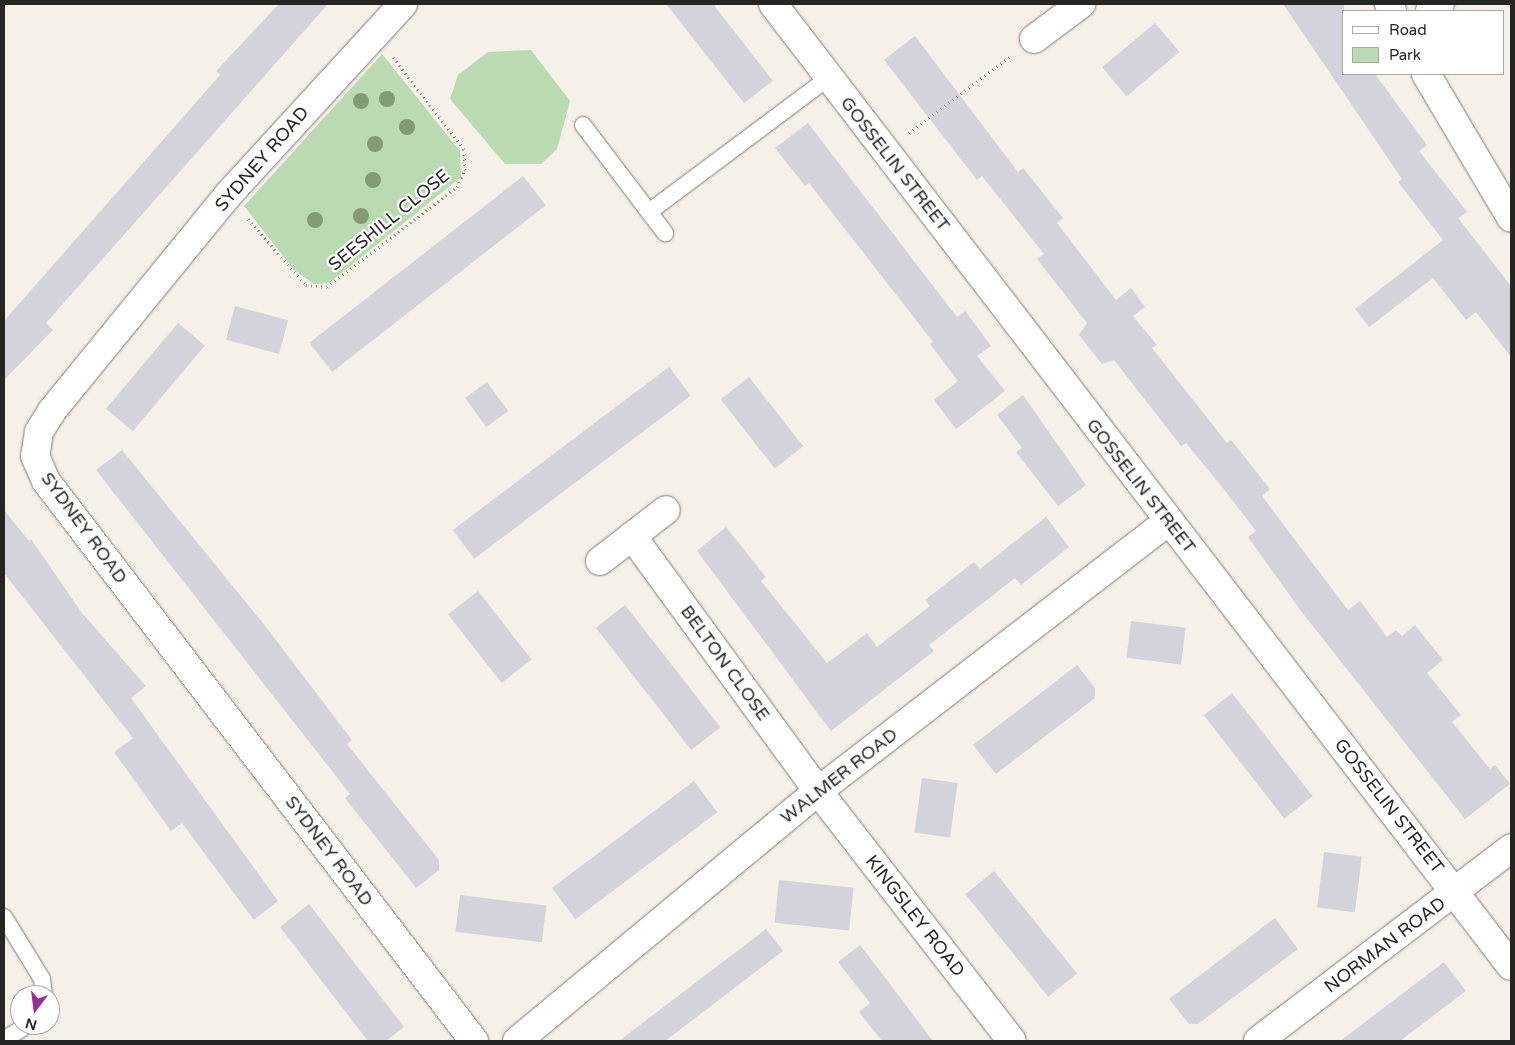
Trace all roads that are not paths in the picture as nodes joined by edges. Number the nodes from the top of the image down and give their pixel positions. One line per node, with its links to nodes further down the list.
1 (402, 4): 21 (street, SYDNEY ROAD)
2 (773, 4): 6 (street, GOSSELIN STREET)
3 (1080, 4): 4 (street)
4 (1034, 39)
5 (1427, 75): 9 (street)
6 (828, 78): 8 (lane); 12 (street, GOSSELIN STREET)
7 (583, 124): 8 (lane)
8 (649, 212): 10 (lane)
9 (1511, 218)
10 (665, 233)
11 (666, 510): 13 (street)
12 (1169, 521): 15 (street, WALMER ROAD); 17 (street, GOSSELIN STREET)
13 (632, 536): 14 (street); 15 (street, BELTON CLOSE)
14 (600, 561)
15 (818, 791): 22 (street, WALMER ROAD); 23 (street, KINGSLEY ROAD)
16 (1511, 848): 17 (street, NORMAN ROAD)
17 (1455, 891): 19 (street, GOSSELIN STREET); 24 (street, NORMAN ROAD)
18 (4, 917): 20 (lane)
19 (1511, 966)
20 (43, 985)
21 (474, 1041)
22 (517, 1041)
23 (1012, 1041)
24 (1258, 1041)

